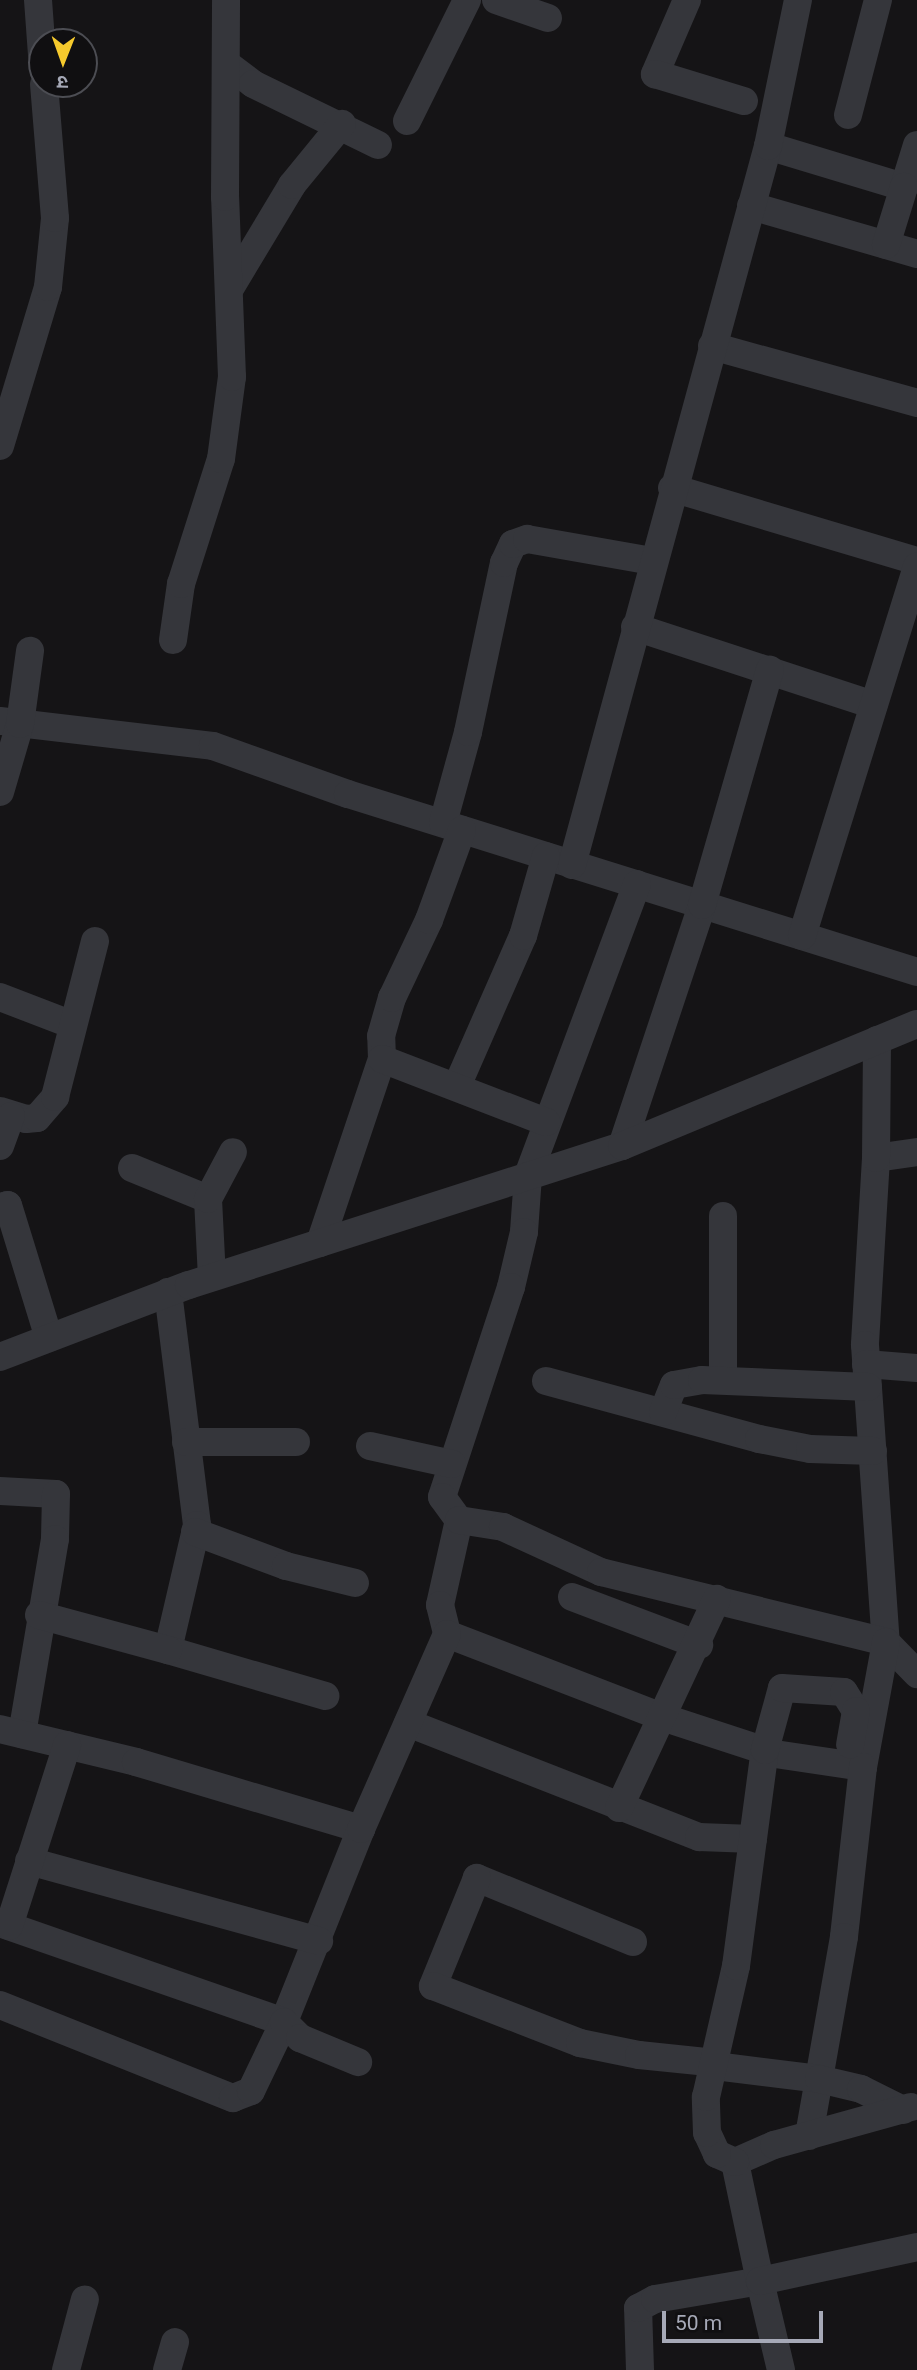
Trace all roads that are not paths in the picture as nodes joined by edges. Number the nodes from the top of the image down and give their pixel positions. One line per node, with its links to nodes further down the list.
1 (38, 0): 9 (street)
2 (226, 0): 10 (street)
3 (467, 0): 14 (street)
4 (496, 0): 8 (street)
5 (687, 0): 12 (street)
6 (798, 0): 18 (street)
7 (878, 0): 13 (street)
8 (548, 18)
9 (40, 28)
10 (228, 65): 15 (street); 23 (street)
11 (45, 98): 26 (street)
12 (744, 101)
13 (848, 115)
14 (407, 121)
15 (342, 124): 16 (street); 23 (street)
16 (378, 145)
17 (917, 145): 19 (street)
18 (768, 146): 19 (street); 20 (street)
19 (904, 187): 21 (street)
20 (751, 205): 21 (street); 24 (street)
21 (886, 245): 22 (street)
22 (917, 254)
23 (229, 290): 32 (street)
24 (712, 346): 25 (street); 27 (street)
25 (917, 403)
26 (0, 446)
27 (672, 488): 28 (street); 29 (street)
28 (652, 561): 31 (street); 38 (street)
29 (917, 561)
30 (917, 567): 35 (street)
31 (635, 627): 34 (street); 39 (street)
32 (173, 640)
33 (30, 651): 36 (street)
34 (770, 670): 35 (street); 41 (street)
35 (874, 705): 42 (street)
36 (10, 722): 37 (street); 38 (street)
37 (0, 792)
38 (453, 827): 39 (street); 49 (street)
39 (559, 861): 40 (street); 50 (street)
40 (637, 884): 41 (street); 52 (street)
41 (702, 905): 42 (street); 54 (street)
42 (802, 936): 44 (street)
43 (95, 941): 47 (street)
44 (917, 972)
45 (0, 997): 47 (street)
46 (917, 1024): 48 (street)
47 (73, 1025): 51 (street)
48 (877, 1040): 54 (street); 57 (street)
49 (382, 1059): 50 (street); 63 (street)
50 (457, 1086): 52 (street)
51 (6, 1114): 53 (street)
52 (546, 1122): 59 (street)
53 (0, 1146)
54 (622, 1146): 59 (street)
55 (233, 1152): 61 (street)
56 (917, 1152): 57 (street)
57 (876, 1158): 69 (street)
58 (132, 1168): 61 (street)
59 (528, 1176): 63 (street); 77 (street)
60 (3, 1198): 66 (street)
61 (208, 1199): 64 (street)
62 (723, 1216): 70 (street)
63 (320, 1242): 64 (street)
64 (212, 1277): 65 (street)
65 (168, 1292): 66 (street); 74 (street)
66 (49, 1338): 67 (street)
67 (0, 1357)
68 (917, 1368): 69 (street)
69 (867, 1375): 70 (street); 76 (street)
70 (723, 1379): 72 (street)
71 (546, 1381): 72 (street)
72 (663, 1412): 76 (street)
73 (296, 1441): 74 (street)
74 (187, 1443): 80 (street)
75 (370, 1446): 77 (street)
76 (873, 1451): 86 (street)
77 (452, 1464): 79 (street)
78 (0, 1491): 84 (street)
79 (459, 1520): 83 (street); 85 (street)
80 (195, 1532): 81 (street); 88 (street)
81 (355, 1583)
82 (572, 1598): 87 (street)
83 (717, 1599): 86 (street); 87 (street)
84 (39, 1615): 88 (street); 93 (street)
85 (447, 1634): 91 (street); 92 (street)
86 (886, 1642): 89 (street); 96 (street)
87 (699, 1645): 91 (street)
88 (168, 1650): 90 (street)
89 (917, 1674)
90 (325, 1696)
91 (665, 1718): 95 (street); 97 (street)
92 (408, 1723): 97 (street); 98 (street)
93 (11, 1732): 94 (street)
94 (67, 1745): 98 (street); 100 (street)
95 (765, 1750): 96 (street); 96 (street); 99 (street)
96 (855, 1765): 108 (street)
97 (620, 1808): 99 (street)
98 (360, 1829): 102 (street)
99 (753, 1839): 107 (street)
100 (29, 1861): 101 (street); 102 (street)
101 (4, 1924): 105 (street)
102 (319, 1941): 105 (street)
103 (633, 1942): 107 (street)
104 (0, 2006): 105 (street)
105 (284, 2022): 106 (street)
106 (358, 2062)
107 (715, 2064): 108 (street); 111 (street)
108 (819, 2079): 109 (street); 110 (street)
109 (910, 2108): 110 (street)
110 (809, 2136): 111 (street)
111 (735, 2162): 113 (street)
112 (917, 2247): 113 (street)
113 (760, 2281): 118 (street); 119 (street)
114 (85, 2299): 116 (street)
115 (175, 2342): 117 (street)
116 (66, 2370)
117 (167, 2370)
118 (640, 2370)
119 (781, 2370)

